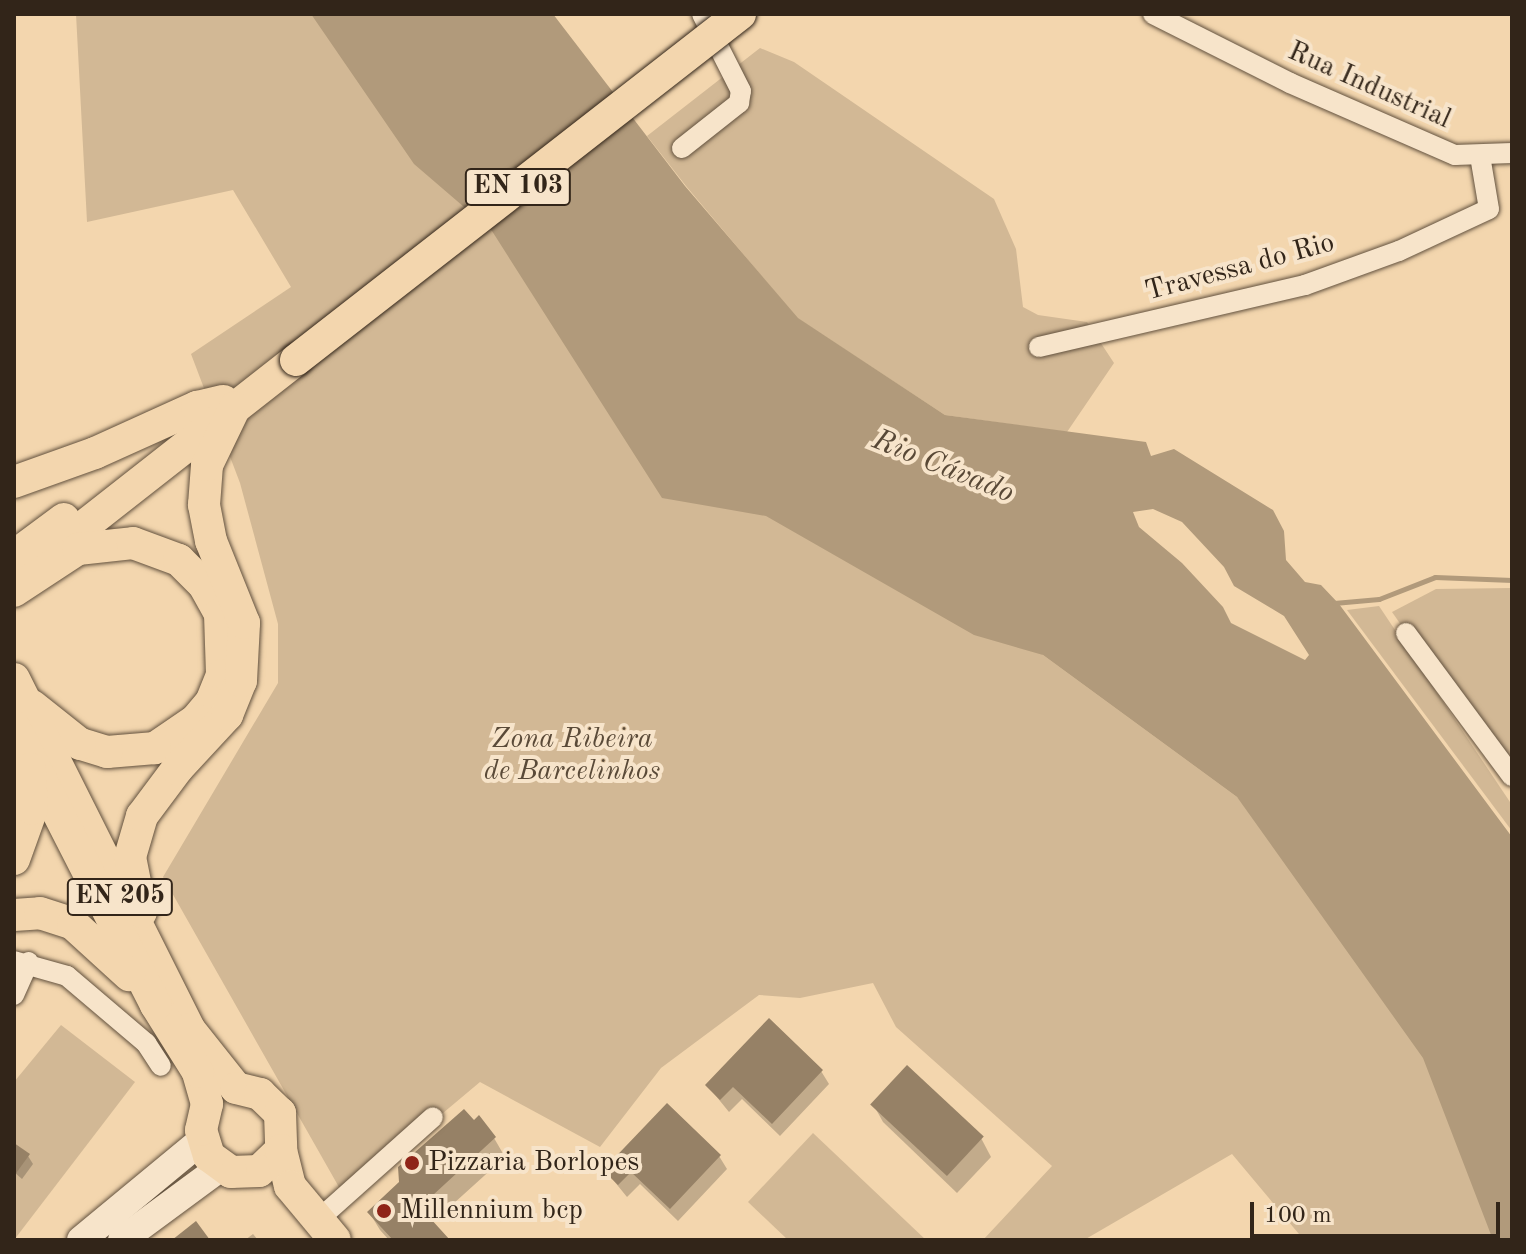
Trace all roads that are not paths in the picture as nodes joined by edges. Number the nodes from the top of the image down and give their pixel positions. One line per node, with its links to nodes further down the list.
1 (702, 14): 5 (street)
2 (718, 14): 9 (main road, EN 103)
3 (740, 14): 9 (main road, EN 103, bridge)
4 (1153, 14): 7 (street, Rua Industrial)
5 (682, 148)
6 (1512, 153): 7 (street, Rua Industrial)
7 (1480, 156): 8 (street, Travessa do Rio)
8 (1039, 347)
9 (293, 354): 10 (main road, EN 103)
10 (229, 404): 11 (main road); 12 (main road, EN 103); 13 (main road, EN 103); 21 (main road)
11 (21, 476)
12 (14, 556)
13 (14, 582)
14 (14, 591): 16 (main road)
15 (1406, 633): 18 (street)
16 (17, 700): 17 (main road, EN 205); 21 (main road, EN 205)
17 (29, 758): 19 (main road); 24 (main road, EN 205)
18 (1512, 776)
19 (14, 859)
20 (14, 915): 24 (main road)
21 (151, 961): 26 (main road, EN 205)
22 (22, 962): 23 (street); 25 (street)
23 (14, 995)
24 (156, 1005): 27 (main road, EN 205)
25 (161, 1066)
26 (236, 1088): 27 (main road); 30 (main road)
27 (207, 1104): 29 (main road)
28 (433, 1117): 32 (street)
29 (202, 1140): 31 (main road); 33 (main road)
30 (270, 1161): 31 (main road); 32 (main road)
31 (221, 1167): 34 (main road)
32 (326, 1230)
33 (81, 1240)
34 (122, 1240)

